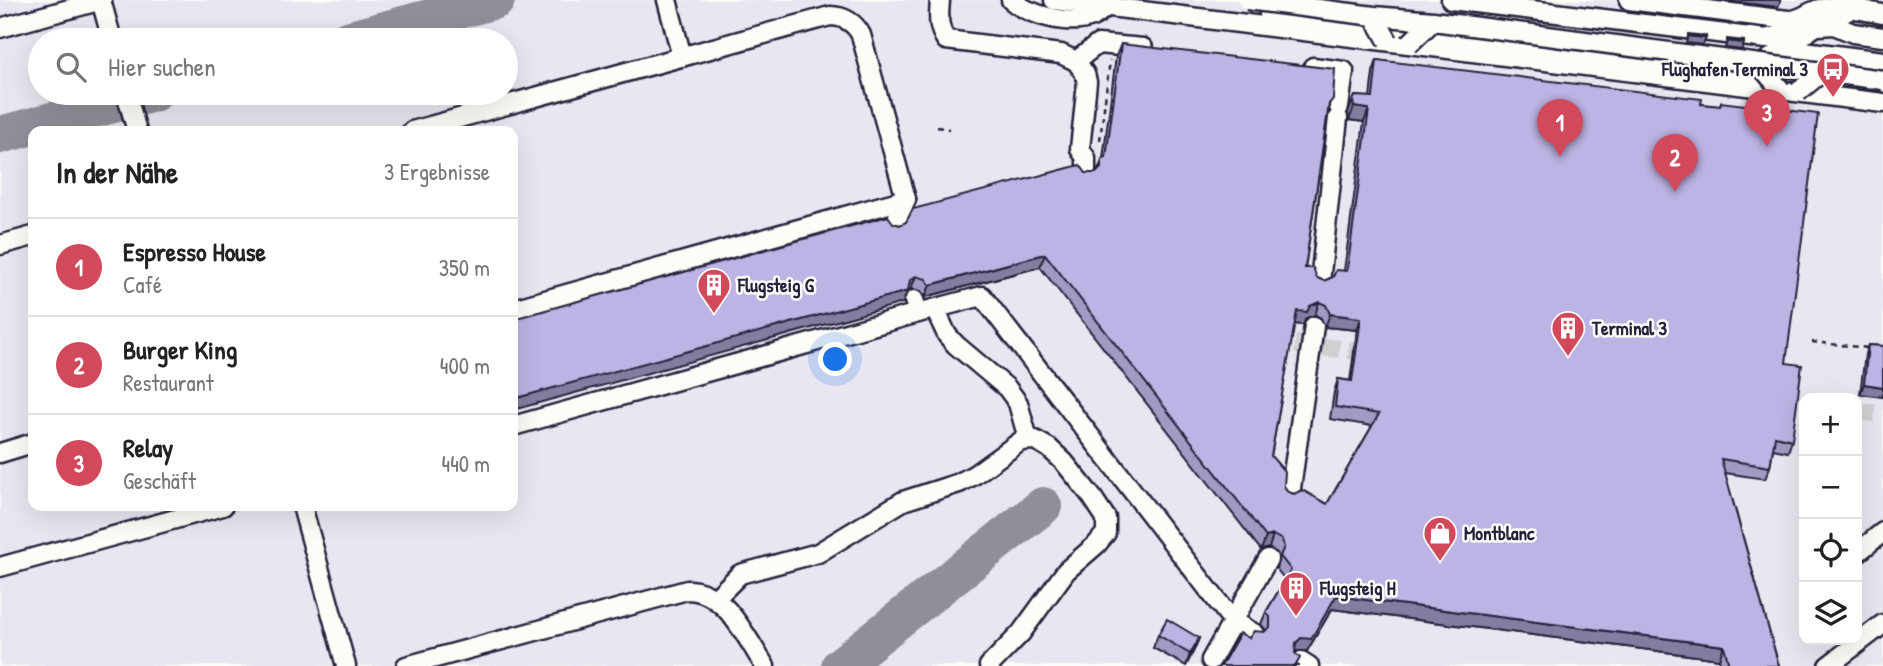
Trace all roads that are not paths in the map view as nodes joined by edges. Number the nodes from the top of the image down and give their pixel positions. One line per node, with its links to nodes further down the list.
1 (101, 0): 16 (lane); 17 (lane)
2 (667, 0): 23 (lane)
3 (940, 0): 24 (lane)
4 (1011, 0): 11 (lane)
5 (1017, 0): 11 (lane)
6 (1054, 0): 11 (lane)
7 (1155, 0): 28 (lane)
8 (1247, 0): 13 (lane, bridge)
9 (1451, 0): 15 (lane)
10 (1629, 0): 15 (lane)
11 (1113, 6): 19 (lane)
12 (1883, 14): 15 (lane)
13 (1374, 16): 14 (lane, bridge); 19 (lane, bridge)
14 (1433, 21): 20 (lane, bridge); 27 (lane, bridge)
15 (1810, 21): 18 (lane); 22 (lane)
16 (0, 28)
17 (109, 28)
18 (1883, 37)
19 (1388, 41): 20 (lane)
20 (1409, 44): 31 (lane)
21 (1166, 50): 24 (lane)
22 (1779, 54): 25 (lane); 28 (lane)
23 (682, 57): 33 (lane); 40 (lane)
24 (1076, 61): 39 (lane)
25 (1883, 61)
26 (1289, 64): 44 (lane)
27 (1759, 64): 29 (lane, bridge); 31 (lane, bridge)
28 (1741, 71): 32 (lane)
29 (1821, 73): 30 (lane, bridge); 31 (lane, bridge)
30 (1883, 80)
31 (1789, 91): 34 (lane)
32 (1883, 97)
33 (518, 102)
34 (1883, 103)
35 (129, 105): 37 (lane)
36 (507, 105): 38 (lane)
37 (136, 126)
38 (430, 126)
39 (1086, 174)
40 (906, 198): 41 (lane); 46 (lane)
41 (894, 226)
42 (28, 237): 43 (lane)
43 (0, 245)
44 (1320, 282)
45 (923, 307): 48 (lane); 49 (lane); 60 (lane)
46 (518, 308)
47 (1314, 326): 52 (lane)
48 (518, 425)
49 (1028, 439): 59 (lane); 69 (lane)
50 (28, 445): 51 (lane)
51 (0, 453)
52 (1290, 495)
53 (205, 511): 58 (lane)
54 (303, 511): 66 (lane)
55 (1883, 532): 56 (lane)
56 (1862, 549)
57 (1268, 558): 60 (lane)
58 (0, 567)
59 (716, 598): 67 (lane); 68 (lane)
60 (1232, 620): 62 (lane); 65 (lane)
61 (1883, 624): 63 (lane)
62 (1255, 634)
63 (1862, 636)
64 (1848, 645): 70 (lane)
65 (1208, 664)
66 (346, 666)
67 (406, 666)
68 (765, 666)
69 (989, 666)
70 (1828, 666)

